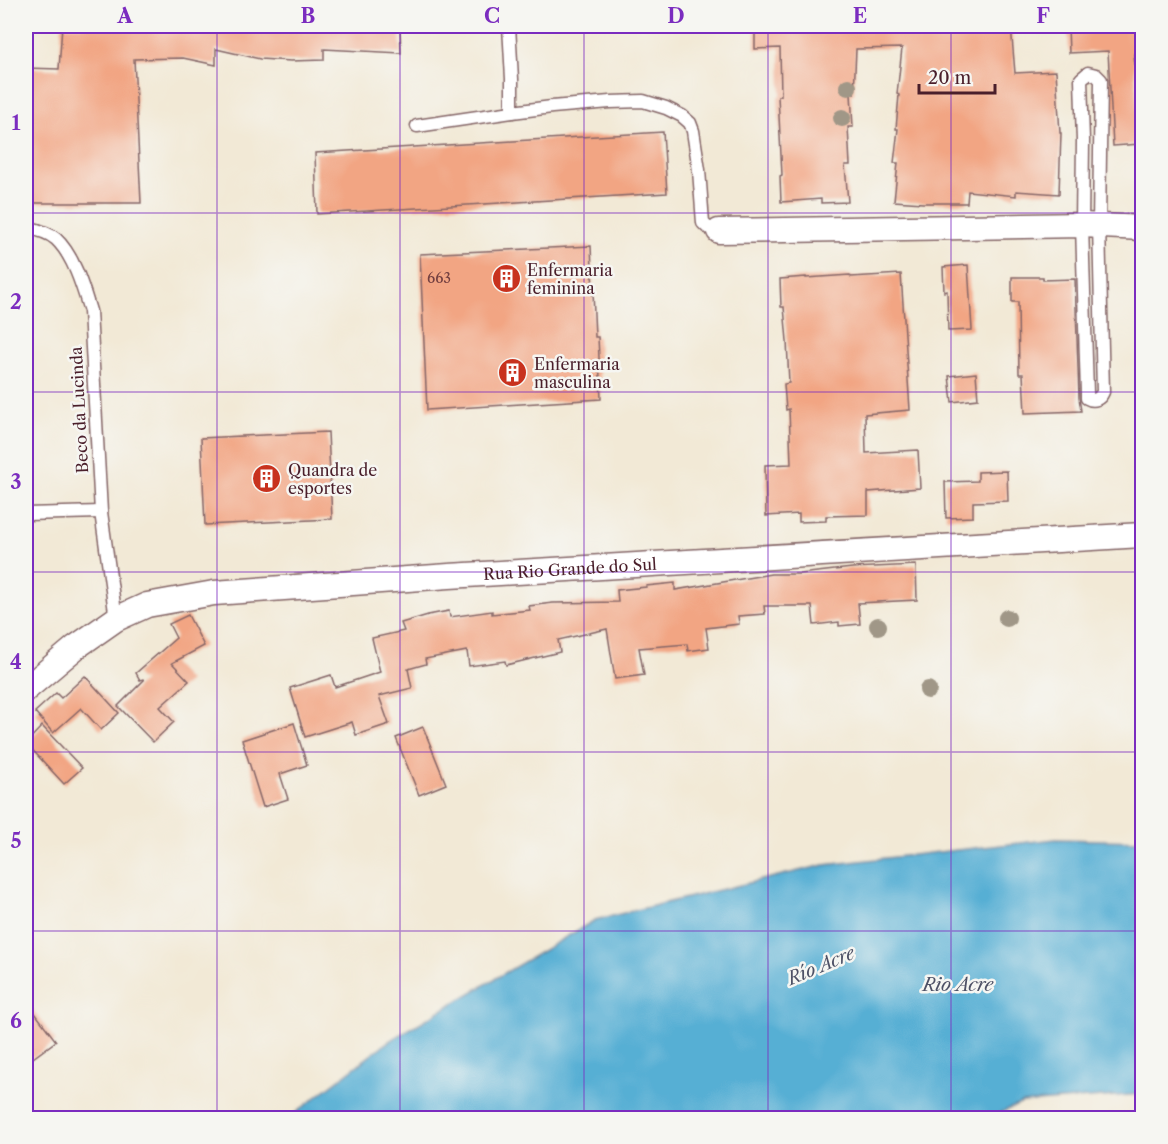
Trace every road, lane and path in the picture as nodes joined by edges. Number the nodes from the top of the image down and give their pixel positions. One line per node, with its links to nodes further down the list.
1 (509, 26): 2 (lane)
2 (512, 112): 3 (lane); 7 (lane)
3 (417, 126)
4 (1090, 225): 4 (lane); 4 (lane); 6 (street); 7 (street)
5 (26, 227): 8 (lane, Beco da Lucinda)
6 (1143, 228)
7 (718, 231)
8 (102, 512): 9 (lane); 11 (lane, Beco da Lucinda)
9 (26, 514)
10 (1143, 535): 11 (street, Rua Rio Grande do Sul)
11 (116, 619): 12 (street, Rua Rio Grande do Sul)
12 (26, 689)

